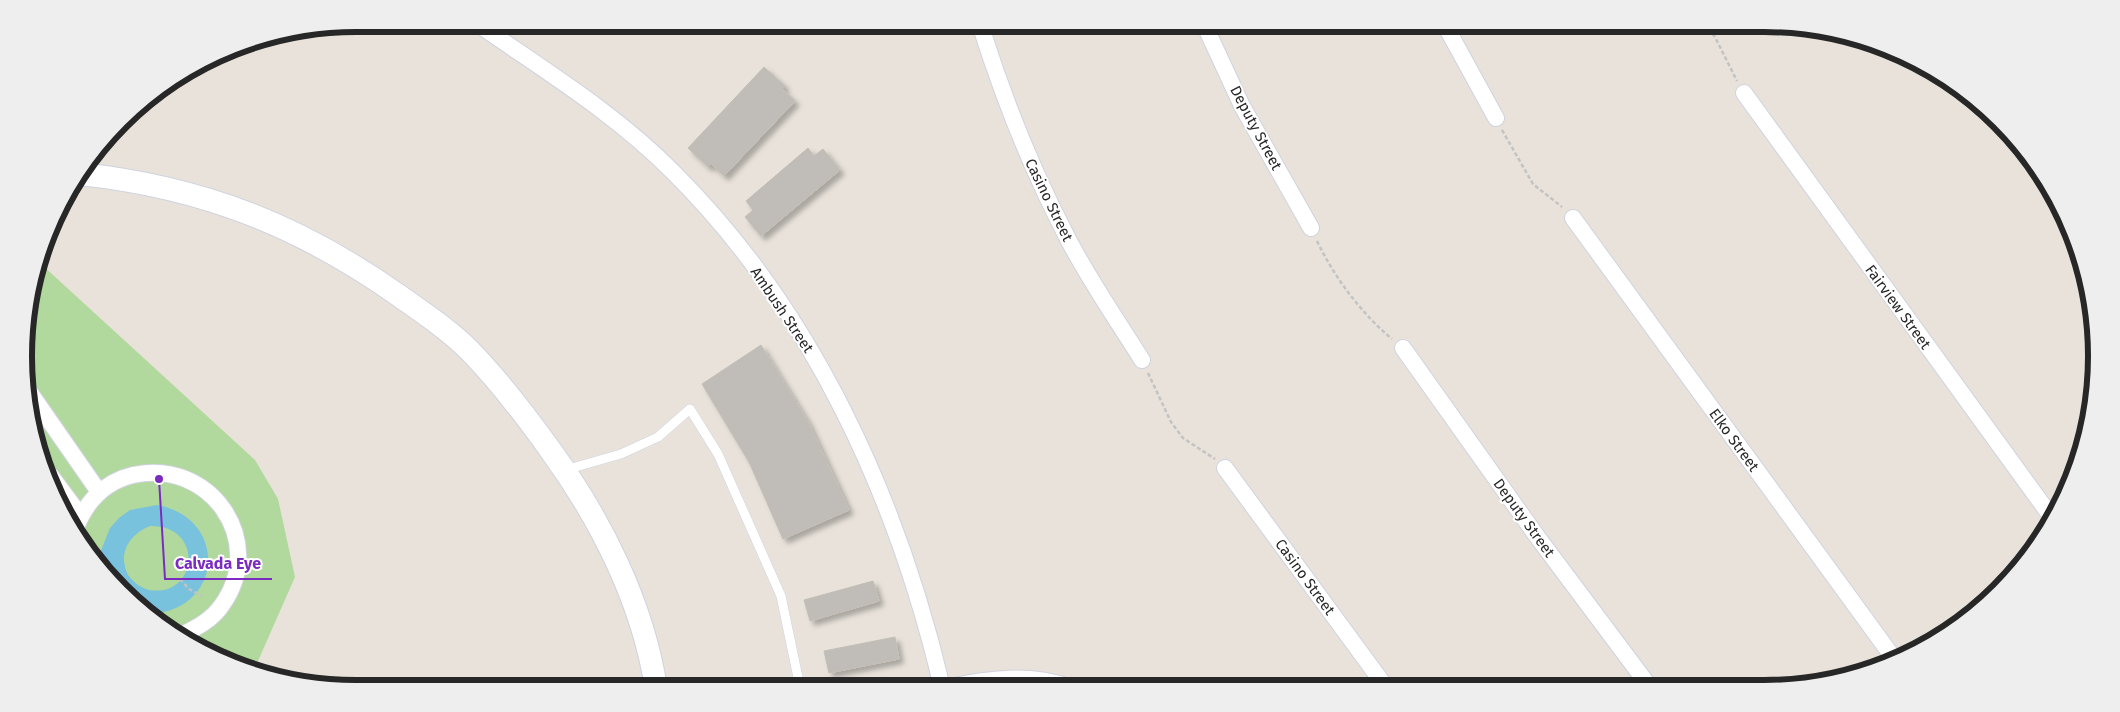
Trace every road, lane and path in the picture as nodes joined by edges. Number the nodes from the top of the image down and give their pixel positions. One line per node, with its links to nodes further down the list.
1 (489, 32): 25 (street, Ambush Street)
2 (983, 32): 12 (street, Casino Street)
3 (1208, 32): 10 (street, Deputy Street)
4 (1449, 32): 7 (street)
5 (1710, 32): 6 (path)
6 (1744, 93): 17 (street, Fairview Street)
7 (1496, 118): 9 (path)
8 (88, 175): 15 (main road)
9 (1573, 218): 22 (street, Elko Street)
10 (1311, 228): 11 (path)
11 (1403, 348): 29 (street, Deputy Street)
12 (1142, 360): 14 (path)
13 (36, 401): 16 (street)
14 (1225, 468): 28 (street, Casino Street)
15 (565, 470): 23 (main road); 24 (lane)
16 (99, 492): 18 (street); 21 (street)
17 (2047, 511)
18 (78, 522)
19 (180, 580): 20 (path)
20 (202, 596)
21 (188, 632)
22 (1890, 654)
23 (654, 680)
24 (799, 680)
25 (940, 680)
26 (993, 680): 27 (street)
27 (1029, 680)
28 (1381, 680)
29 (1644, 680)

